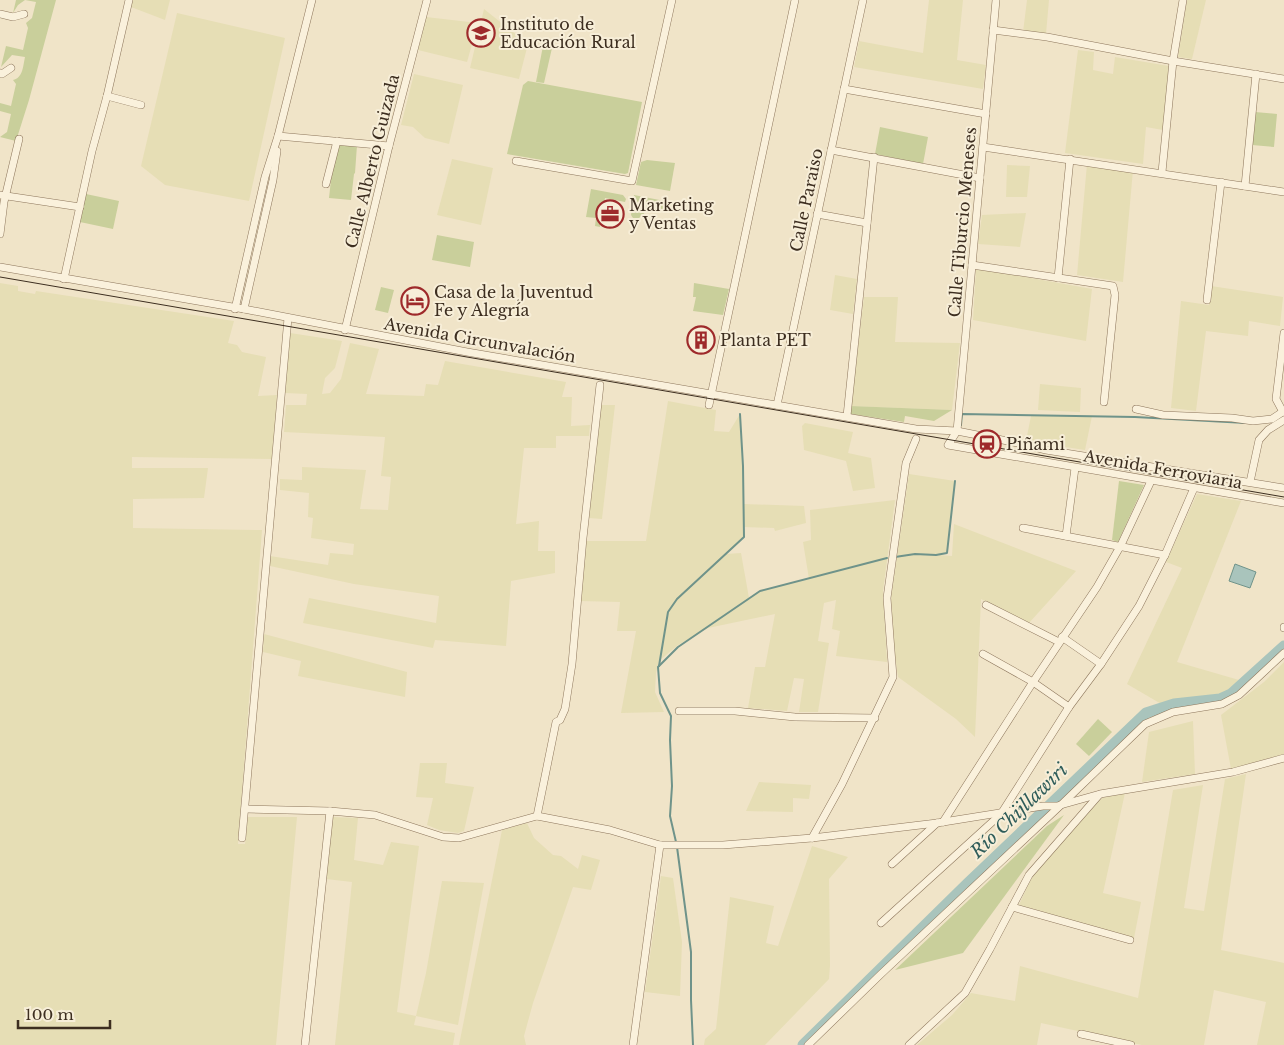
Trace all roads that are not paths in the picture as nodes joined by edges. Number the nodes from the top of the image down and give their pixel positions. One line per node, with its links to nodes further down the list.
1 (129, 0): 18 (street)
2 (312, 0): 21 (street)
3 (427, 0): 24 (street, Calle Alberto Guizada)
4 (672, 0): 29 (street)
5 (795, 0): 52 (street)
6 (863, 0): 17 (street, Calle Paraiso)
7 (996, 0): 11 (street, Calle Tiburcio Meneses)
8 (1183, 0): 12 (street)
9 (0, 14): 10 (street)
10 (24, 14)
11 (993, 30): 12 (street); 20 (street, Calle Tiburcio Meneses)
12 (1173, 61): 15 (street); 30 (street)
13 (11, 68): 14 (street)
14 (0, 73)
15 (1256, 74): 16 (street); 34 (street)
16 (1284, 79)
17 (844, 89): 20 (street); 26 (street, Calle Paraiso)
18 (107, 96): 19 (street); 37 (street)
19 (141, 105)
20 (986, 114): 25 (street, Calle Tiburcio Meneses)
21 (278, 136): 23 (street); 46 (street); 47 (street)
22 (19, 139): 36 (street)
23 (337, 141): 24 (street); 33 (street)
24 (389, 146): 49 (street, Calle Alberto Guizada)
25 (983, 146): 28 (street); 31 (street, Calle Tiburcio Meneses)
26 (831, 150): 27 (street); 38 (street, Calle Paraiso)
27 (874, 158): 31 (street); 39 (street)
28 (1070, 159): 30 (street); 43 (street)
29 (516, 161)
30 (1162, 172): 32 (street)
31 (980, 178): 41 (street, Calle Tiburcio Meneses)
32 (1221, 182): 34 (street); 45 (street)
33 (326, 184)
34 (1245, 186): 35 (street)
35 (1284, 192)
36 (3, 196): 37 (street); 40 (street)
37 (80, 207): 44 (street)
38 (817, 214): 39 (street); 55 (street, Calle Paraiso)
39 (867, 223): 58 (street)
40 (0, 234)
41 (972, 266): 43 (street); 59 (street, Calle Tiburcio Meneses)
42 (0, 267): 44 (street, Avenida Circunvalación)
43 (1058, 278): 53 (street)
44 (64, 279): 46 (street, Avenida Circunvalación)
45 (1207, 300)
46 (236, 309): 47 (street, Avenida Circunvalación)
47 (244, 309): 48 (street, Avenida Circunvalación)
48 (288, 318): 49 (street, Avenida Circunvalación); 86 (street)
49 (345, 330): 52 (street, Avenida Circunvalación)
50 (1284, 333): 57 (street)
51 (600, 385): 89 (street)
52 (710, 394): 54 (street); 55 (street, Avenida Circunvalación)
53 (1104, 402)
54 (709, 405)
55 (777, 405): 58 (street, Avenida Circunvalación)
56 (1136, 409): 57 (street)
57 (1284, 414): 65 (street)
58 (846, 416): 59 (street, Avenida Circunvalación)
59 (957, 431): 61 (street, Calle Tiburcio Meneses); 64 (street, Avenida Ferroviaria)
60 (916, 440): 82 (street)
61 (948, 445): 62 (street, Avenida Ferroviaria)
62 (1075, 468): 63 (street, Avenida Ferroviaria); 71 (street)
63 (1151, 481): 66 (street, Avenida Ferroviaria); 72 (street)
64 (1235, 481): 65 (street, Avenida Ferroviaria); 68 (street)
65 (1250, 482): 67 (street, Avenida Ferroviaria)
66 (1194, 488): 68 (street, Avenida Ferroviaria); 73 (street)
67 (1284, 488)
68 (1224, 493): 69 (street, Avenida Ferroviaria)
69 (1284, 503)
70 (1022, 528): 71 (street)
71 (1066, 536): 72 (street)
72 (1121, 545): 73 (street); 75 (street)
73 (1164, 555): 78 (street)
74 (986, 605): 75 (street)
75 (1061, 639): 78 (street); 79 (street)
76 (1284, 653): 85 (street)
77 (984, 654): 79 (street)
78 (1101, 664): 80 (street)
79 (1033, 682): 80 (street); 90 (street)
80 (1068, 707): 88 (street)
81 (679, 711): 82 (street)
82 (875, 718): 92 (street)
83 (1284, 758): 84 (street)
84 (1100, 794): 85 (street); 95 (street)
85 (1060, 805): 88 (street); 101 (street)
86 (245, 809): 87 (street); 91 (street)
87 (330, 811): 89 (street); 99 (street)
88 (1001, 814): 90 (street); 96 (street)
89 (537, 816): 93 (street)
90 (940, 823): 92 (street); 94 (street)
91 (242, 838)
92 (812, 838): 93 (street)
93 (660, 845): 100 (street)
94 (892, 864)
95 (1012, 907): 97 (street); 102 (street)
96 (881, 923)
97 (1130, 940)
98 (1081, 1034): 103 (street)
99 (306, 1045)
100 (632, 1045)
101 (808, 1045)
102 (908, 1045)
103 (1131, 1045)

